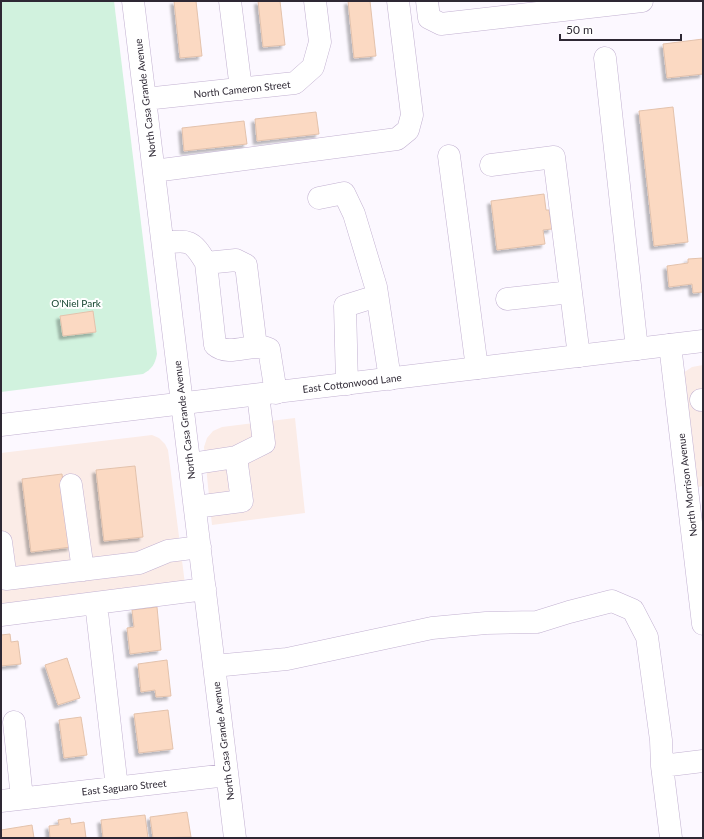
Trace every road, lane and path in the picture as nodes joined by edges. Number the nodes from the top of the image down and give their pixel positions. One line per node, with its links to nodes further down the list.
1 (133, 1): 11 (street, North Casa Grande Avenue)
2 (230, 1): 10 (street)
3 (315, 1): 10 (street, North Cameron Street)
4 (398, 1): 14 (street)
5 (427, 1): 8 (street)
6 (642, 1): 7 (street)
7 (598, 3): 8 (street)
8 (566, 5)
9 (605, 58): 24 (street)
10 (241, 89): 11 (street, North Cameron Street)
11 (145, 99): 14 (street, North Casa Grande Avenue)
12 (449, 156): 26 (street)
13 (492, 165): 18 (street)
14 (154, 171): 16 (street, North Casa Grande Avenue)
15 (319, 198): 19 (street)
16 (163, 243): 17 (street); 30 (street, North Casa Grande Avenue)
17 (206, 263): 23 (street); 23 (street)
18 (571, 292): 20 (street); 25 (street)
19 (378, 296): 27 (street); 28 (street)
20 (507, 299)
21 (703, 341): 22 (street, East Cottonwood Lane)
22 (670, 345): 24 (street, East Cottonwood Lane); 34 (street, North Morrison Avenue)
23 (256, 347): 29 (street)
24 (637, 349): 25 (street, East Cottonwood Lane)
25 (579, 356): 26 (street, East Cottonwood Lane)
26 (477, 368): 27 (street, East Cottonwood Lane)
27 (390, 379): 28 (street, East Cottonwood Lane)
28 (347, 384): 29 (street, East Cottonwood Lane)
29 (267, 394): 30 (street, East Cottonwood Lane); 32 (street)
30 (182, 404): 31 (street, East Cottonwood Lane); 33 (street, North Casa Grande Avenue)
31 (1, 425)
32 (236, 457): 33 (street); 36 (street)
33 (190, 464): 36 (street, North Casa Grande Avenue)
34 (694, 476): 43 (street, North Morrison Avenue)
35 (71, 485): 39 (street)
36 (195, 507): 38 (street, North Casa Grande Avenue)
37 (1, 542): 39 (street)
38 (200, 547): 39 (street); 40 (street, North Casa Grande Avenue)
39 (83, 570)
40 (205, 589): 41 (street); 44 (street, North Casa Grande Avenue)
41 (96, 603): 42 (street); 49 (street)
42 (1, 614)
43 (703, 624)
44 (214, 666): 47 (street); 48 (street, North Casa Grande Avenue)
45 (14, 722): 50 (street, East Saguaro Street)
46 (703, 761): 47 (street)
47 (662, 766): 52 (street)
48 (227, 776): 49 (street, East Saguaro Street); 51 (street, North Casa Grande Avenue)
49 (117, 788): 50 (street, East Saguaro Street)
50 (11, 800)
51 (235, 838)
52 (672, 838)

